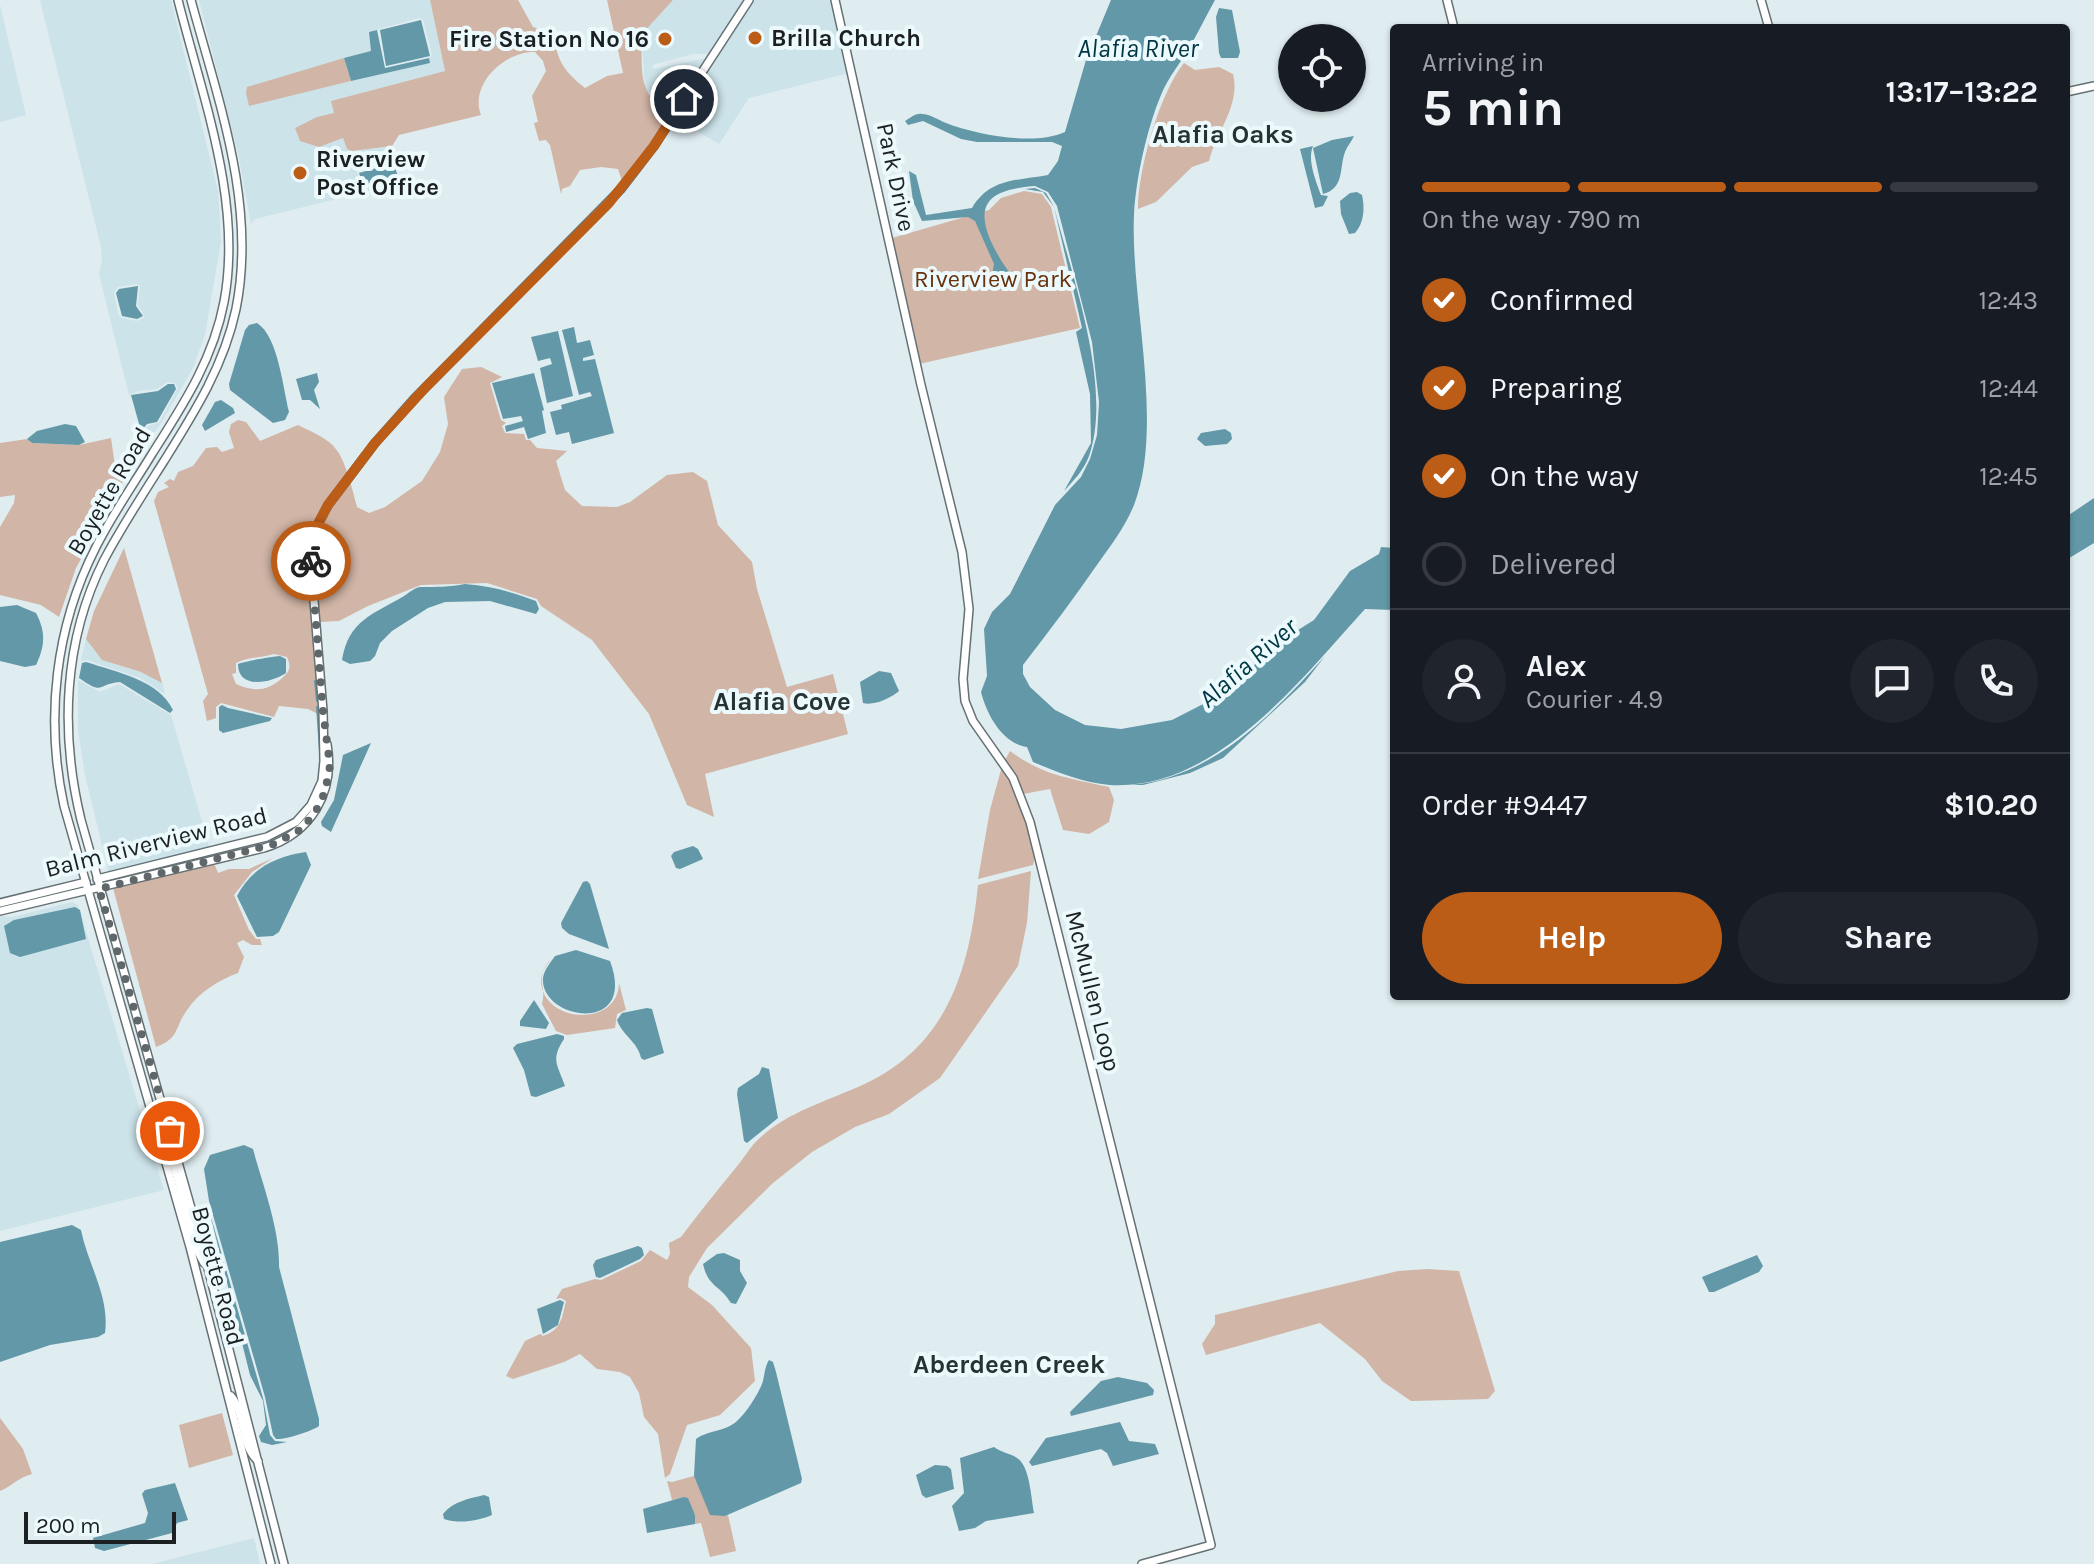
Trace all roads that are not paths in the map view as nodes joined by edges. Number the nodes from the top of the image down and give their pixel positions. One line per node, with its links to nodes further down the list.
1 (178, 0): 14 (main road, Boyette Road)
2 (191, 0): 13 (main road, Boyette Road)
3 (749, 0): 12 (main road, Balm Riverview Road)
4 (835, 0): 11 (main road, Park Drive)
5 (1447, 0): 7 (main road)
6 (1761, 0): 8 (main road)
7 (1453, 24)
8 (1768, 24)
9 (2094, 86): 10 (main road)
10 (2070, 91)
11 (938, 456): 25 (main road, McMullen Loop)
12 (323, 711): 13 (main road, Balm Riverview Road); 15 (main road, Balm Riverview Road)
13 (97, 879): 14 (main road, Balm Riverview Road); 15 (main road, Boyette Road)
14 (86, 882): 16 (main road, Boyette Road); 17 (main road, Balm Riverview Road)
15 (99, 889): 16 (main road, Balm Riverview Road); 20 (main road, Boyette Road)
16 (89, 891): 18 (main road, Balm Riverview Road); 19 (main road, Boyette Road)
17 (0, 903)
18 (0, 911)
19 (166, 1162): 20 (main road); 21 (main road, Boyette Road)
20 (208, 1268): 22 (main road, Boyette Road)
21 (229, 1395): 22 (main road); 23 (main road, Boyette Road)
22 (258, 1461): 24 (main road, Boyette Road)
23 (271, 1564)
24 (284, 1564)
25 (1142, 1564)

